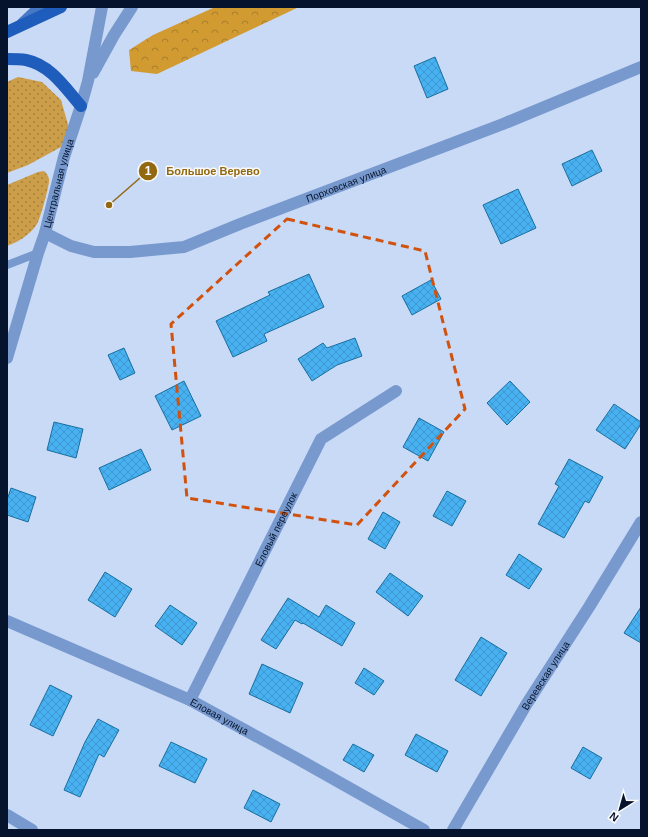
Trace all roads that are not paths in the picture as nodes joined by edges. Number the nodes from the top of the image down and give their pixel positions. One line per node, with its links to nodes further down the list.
1 (40, 7): 5 (street)
2 (61, 7): 5 (main road)
3 (102, 7): 8 (street, Центральная улица)
4 (132, 7): 8 (street)
5 (12, 30)
6 (7, 59): 9 (main road)
7 (641, 67): 10 (street, Порховская улица)
8 (88, 81): 9 (street, Центральная улица)
9 (81, 106): 10 (street, Центральная улица)
10 (45, 234): 11 (street, Центральная улица)
11 (38, 253): 12 (lane); 13 (street, Центральная улица)
12 (7, 265)
13 (7, 358)
14 (396, 391): 17 (street, Еловый переулок)
15 (641, 522): 21 (street, Веревская улица)
16 (7, 621): 17 (street, Еловая улица)
17 (190, 700): 20 (street, Еловая улица)
18 (7, 815): 19 (street)
19 (32, 830)
20 (424, 830)
21 (453, 830)

